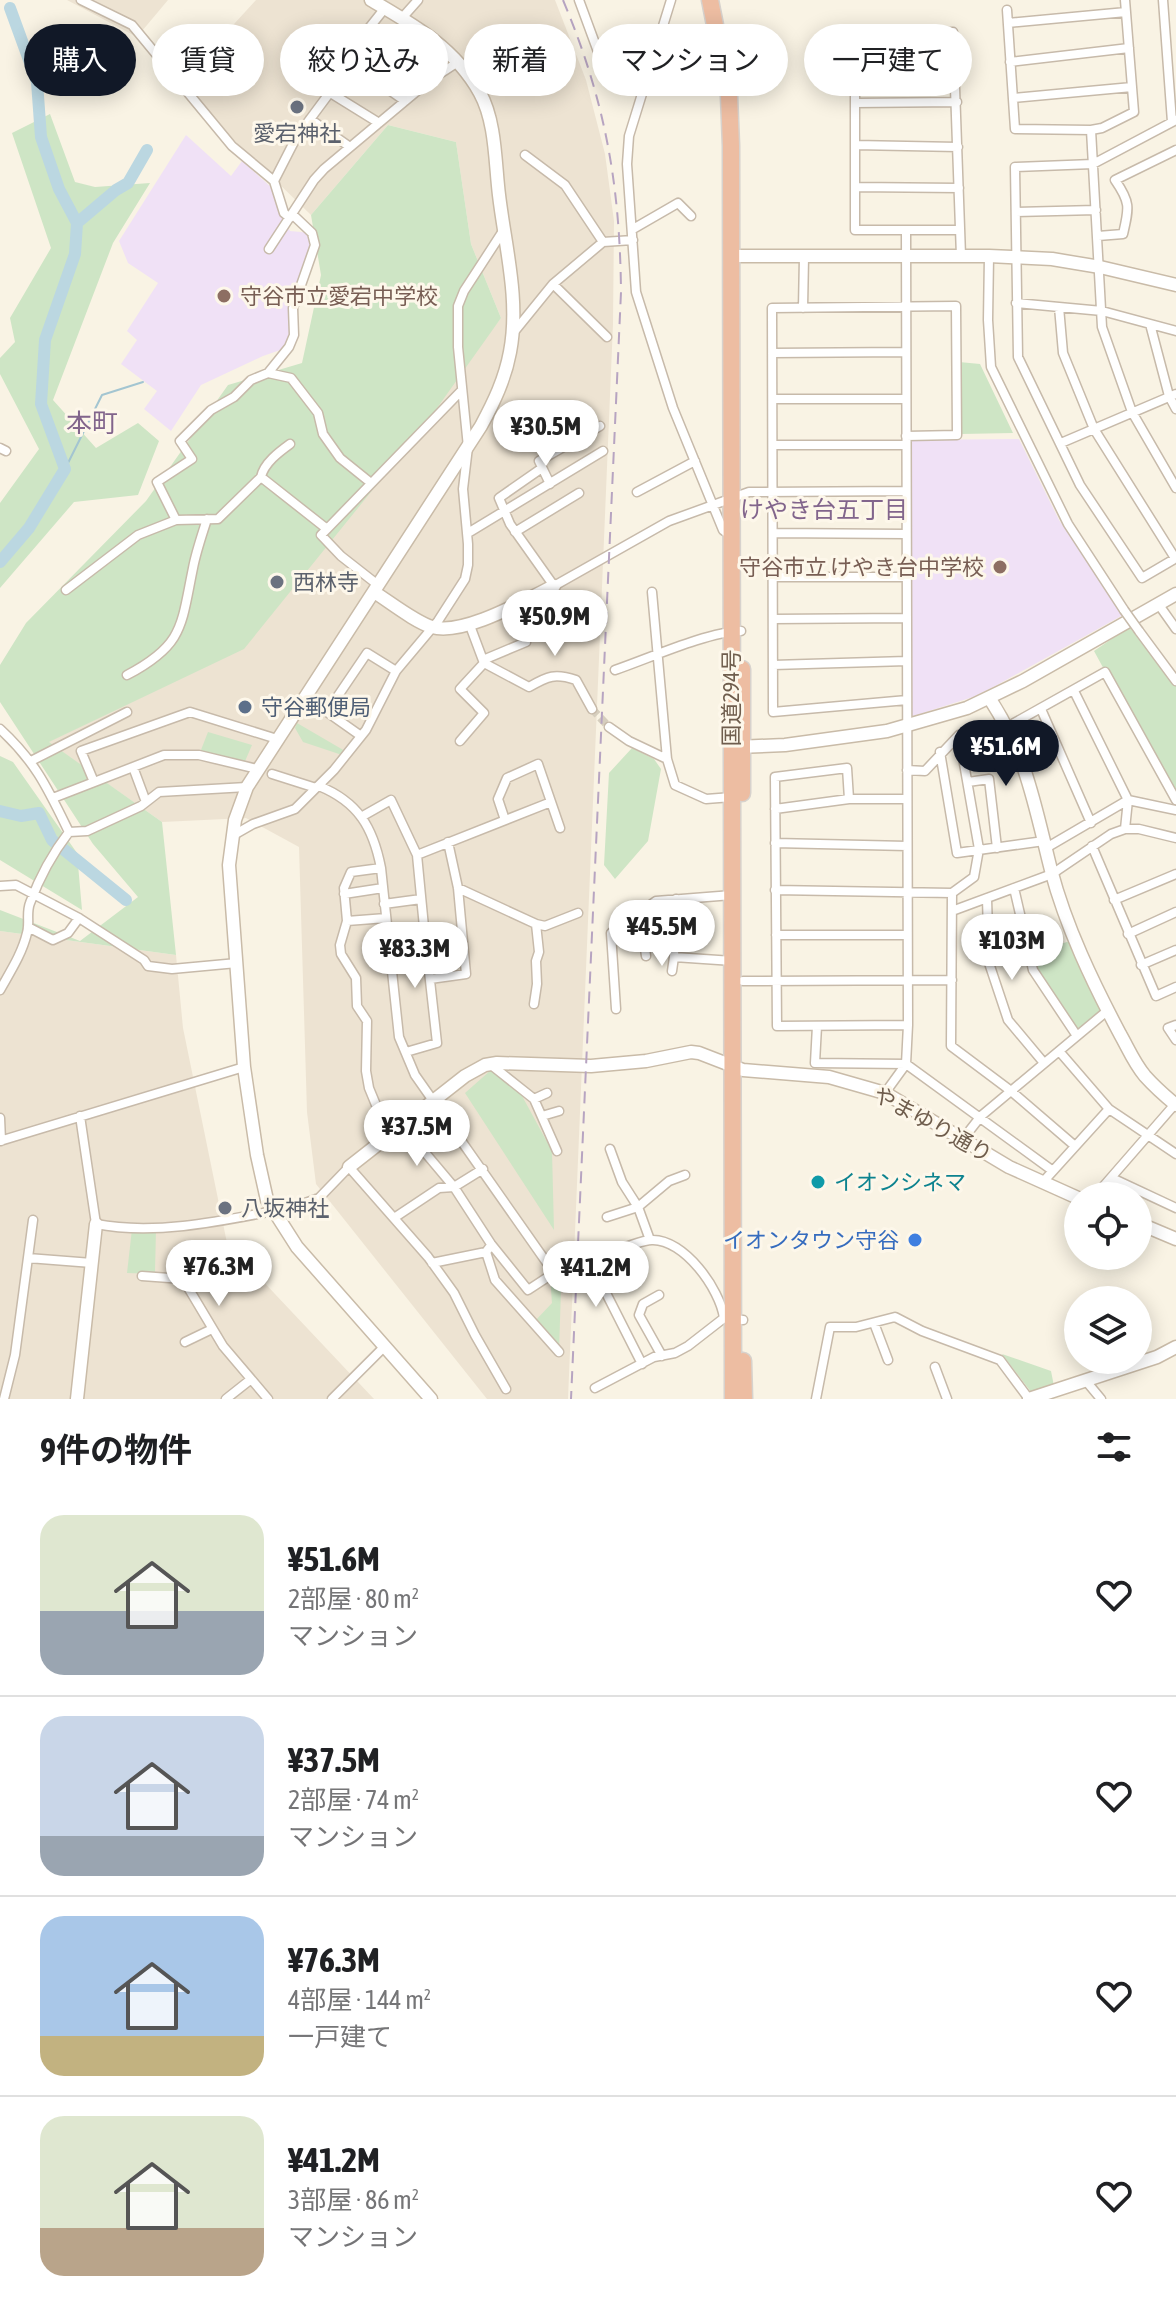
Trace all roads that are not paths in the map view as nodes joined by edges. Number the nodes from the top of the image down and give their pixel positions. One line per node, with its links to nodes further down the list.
1 (81, 0): 42 (street)
2 (371, 0): 10 (street)
3 (418, 0): 13 (street)
4 (579, 0): 17 (street)
5 (671, 0): 16 (street)
6 (710, 0): 57 (highway, 国道294号)
7 (719, 0): 57 (highway, 国道294号)
8 (1125, 0): 12 (street)
9 (1163, 0): 33 (street)
10 (385, 8): 13 (street); 15 (street)
11 (1007, 10): 14 (street)
12 (1126, 12): 14 (street); 18 (street)
13 (402, 18): 19 (street)
14 (1008, 23): 20 (street)
15 (372, 24)
16 (663, 24)
17 (592, 35)
18 (1129, 48): 20 (street); 21 (street)
19 (458, 62): 29 (street); 52 (street)
20 (1010, 62): 28 (street)
21 (1132, 87): 28 (street); 35 (street)
22 (326, 96): 32 (street)
23 (335, 96): 34 (street)
24 (398, 96): 29 (street)
25 (641, 96): 49 (street)
26 (855, 96): 31 (street)
27 (957, 96): 30 (street)
28 (1013, 98): 35 (street)
29 (405, 101): 34 (street)
30 (957, 102): 31 (street); 38 (street)
31 (855, 103): 36 (street)
32 (310, 119): 37 (street); 42 (street)
33 (1174, 121): 41 (street)
34 (379, 123): 37 (street)
35 (1091, 130): 41 (street)
36 (855, 145): 38 (street); 43 (street)
37 (350, 147): 47 (street)
38 (958, 147): 44 (street)
39 (1176, 150): 53 (street)
40 (525, 155): 55 (street)
41 (1093, 164): 45 (street); 46 (street)
42 (274, 181): 47 (street)
43 (855, 187): 44 (street); 50 (street)
44 (959, 188): 51 (street)
45 (1096, 210): 46 (street); 53 (street)
46 (1016, 212): 62 (street)
47 (291, 216): 56 (street); 77 (street)
48 (691, 216): 49 (street)
49 (633, 229): 54 (street)
50 (906, 230): 51 (street); 61 (street)
51 (960, 230): 58 (street)
52 (503, 231): 73 (street); 78 (street)
53 (1098, 236): 63 (street)
54 (633, 240): 55 (street); 92 (street)
55 (603, 242): 64 (street)
56 (269, 249)
57 (735, 256): 60 (street); 102 (highway, 国道294号)
58 (961, 256): 59 (street); 61 (street)
59 (989, 256): 62 (street); 136 (street, bridge)
60 (804, 257): 61 (street); 69 (street)
61 (906, 257): 67 (street)
62 (1016, 257): 63 (street); 66 (street)
63 (1100, 267): 65 (street); 70 (street)
64 (553, 284): 73 (street); 74 (street)
65 (1176, 285)
66 (1016, 303): 68 (street); 87 (street)
67 (906, 307): 69 (street); 75 (street); 86 (street)
68 (1059, 307): 70 (street); 85 (street)
69 (803, 308): 76 (street)
70 (1102, 311): 71 (street); 83 (street)
71 (1150, 324): 72 (street); 79 (street)
72 (1176, 331)
73 (512, 335): 90 (street)
74 (607, 337)
75 (906, 352): 76 (street); 81 (street)
76 (772, 353): 80 (street)
77 (268, 373): 95 (street); 106 (street)
78 (462, 390): 90 (street); 95 (street)
79 (1172, 395): 82 (street); 83 (street)
80 (773, 399): 81 (street); 89 (street)
81 (906, 399): 86 (street)
82 (1176, 409)
83 (1132, 412): 85 (street); 97 (street)
84 (600, 426): 93 (street)
85 (1094, 429): 87 (street); 113 (street)
86 (906, 440): 89 (street); 99 (street)
87 (1061, 443): 113 (street)
88 (290, 444): 94 (street)
89 (773, 445): 98 (street)
90 (468, 447): 109 (street); 117 (street)
91 (603, 451): 96 (street)
92 (695, 461): 100 (street); 103 (street)
93 (542, 468): 96 (street); 104 (street)
94 (261, 477): 105 (street); 107 (street)
95 (371, 483): 107 (street)
96 (550, 484): 104 (street)
97 (1176, 488)
98 (773, 491): 99 (street); 102 (street); 110 (street)
99 (906, 491): 111 (street)
100 (637, 492)
101 (579, 493): 108 (street)
102 (735, 498): 103 (street); 112 (highway, 国道294号); 128 (highway, 国道294号)
103 (714, 506): 112 (street); 116 (street)
104 (505, 511): 108 (street); 109 (street)
105 (207, 519): 106 (street); 135 (street)
106 (176, 520): 118 (street)
107 (327, 529): 117 (street)
108 (515, 532): 116 (street)
109 (468, 533): 126 (street)
110 (773, 533): 111 (street); 114 (street)
111 (906, 534): 115 (street)
112 (731, 536): 128 (highway, 国道294号)
113 (1176, 558)
114 (773, 577): 115 (street); 124 (street)
115 (907, 577): 123 (street)
116 (554, 586): 122 (street)
117 (376, 589): 126 (street); 148 (street)
118 (66, 590)
119 (652, 592): 129 (street)
120 (1176, 594): 121 (street)
121 (1159, 605): 127 (street); 138 (street)
122 (512, 607): 125 (street); 130 (street)
123 (907, 618): 124 (street); 131 (street)
124 (773, 619): 132 (street)
125 (469, 623): 126 (street); 130 (street)
126 (432, 627): 134 (street)
127 (1176, 630)
128 (736, 631): 129 (street); 150 (highway, 国道294号)
129 (659, 655): 133 (street); 152 (street)
130 (484, 661): 140 (street); 149 (street)
131 (907, 661): 132 (street); 139 (street)
132 (773, 665): 139 (street)
133 (615, 670)
134 (396, 671): 147 (street); 147 (street)
135 (127, 675)
136 (1176, 681)
137 (1074, 691): 141 (street); 166 (street); 167 (street)
138 (990, 699): 144 (street); 145 (street)
139 (907, 700): 144 (street)
140 (592, 709)
141 (1041, 709): 145 (street); 174 (street)
142 (127, 712): 153 (street)
143 (609, 727): 152 (street)
144 (907, 727): 150 (street); 156 (street)
145 (1007, 727): 182 (street)
146 (0, 729): 153 (street)
147 (361, 736): 161 (street)
148 (277, 739): 158 (street); 160 (street)
149 (460, 741)
150 (736, 747): 162 (highway, 国道294号); 229 (highway, 国道294号)
151 (940, 752): 156 (street); 159 (street); 186 (street)
152 (667, 759): 162 (street)
153 (31, 761): 163 (street)
154 (133, 767): 155 (street); 158 (street); 168 (street)
155 (257, 769)
156 (907, 770): 165 (street)
157 (272, 774): 161 (street)
158 (94, 782): 163 (street)
159 (968, 782): 185 (street); 186 (street)
160 (247, 787): 168 (street); 178 (street)
161 (317, 787): 172 (street); 178 (street)
162 (732, 797): 200 (highway, 国道294号)
163 (53, 798): 177 (street)
164 (849, 799): 165 (street); 170 (street); 170 (street)
165 (907, 799): 183 (street)
166 (1128, 800): 171 (street); 174 (street); 176 (street)
167 (1176, 800)
168 (146, 802): 177 (street)
169 (551, 802): 173 (street); 173 (street); 175 (street)
170 (775, 809): 181 (street)
171 (1176, 810)
172 (361, 817): 187 (street); 188 (street)
173 (505, 820): 180 (street)
174 (1091, 823): 182 (street)
175 (560, 828)
176 (1125, 829): 179 (street); 184 (street)
177 (69, 832): 199 (street)
178 (231, 836): 224 (street)
179 (1176, 838)
180 (448, 842): 187 (street); 193 (street)
181 (775, 843): 183 (street); 195 (street)
182 (1045, 844): 185 (street); 189 (street)
183 (907, 846): 196 (street)
184 (1092, 846): 189 (street); 204 (street)
185 (997, 848): 186 (street)
186 (978, 850): 197 (street)
187 (417, 855): 201 (street)
188 (381, 868): 192 (street); 198 (street)
189 (1052, 874): 194 (street); 236 (street)
190 (1176, 874): 204 (street)
191 (0, 886): 199 (street)
192 (383, 888): 198 (street); 205 (street)
193 (458, 888): 213 (street); 227 (street)
194 (1014, 888): 203 (street); 240 (street)
195 (775, 890): 196 (street); 218 (street)
196 (907, 891): 197 (street); 219 (street)
197 (952, 893): 206 (street)
198 (344, 894): 212 (street)
199 (34, 895): 210 (street); 214 (street)
200 (732, 895): 202 (street); 223 (highway, 国道294号)
201 (421, 899): 205 (street); 215 (street)
202 (676, 899): 209 (street); 222 (street)
203 (987, 899): 206 (street); 244 (street)
204 (1114, 900): 217 (street)
205 (384, 904): 211 (street)
206 (952, 911): 228 (street)
207 (1176, 912): 217 (street)
208 (578, 913): 213 (street)
209 (640, 913): 221 (street); 235 (street)
210 (79, 918): 214 (street); 224 (street)
211 (386, 918): 212 (street); 216 (street)
212 (347, 921): 261 (street)
213 (536, 924): 234 (street)
214 (28, 927): 233 (street)
215 (424, 927): 216 (street); 227 (street)
216 (388, 934): 243 (street)
217 (1128, 934): 225 (street)
218 (776, 935): 219 (street); 230 (street)
219 (907, 935): 231 (street)
220 (1176, 950): 225 (street)
221 (646, 956)
222 (674, 957): 223 (street); 226 (street)
223 (733, 961): 248 (highway, 国道294号)
224 (237, 963): 247 (street)
225 (1141, 965): 232 (street)
226 (672, 971)
227 (430, 979): 243 (street)
228 (952, 980): 231 (street); 249 (street)
229 (743, 981): 230 (street); 248 (highway, 国道294号)
230 (776, 981): 231 (street); 239 (street)
231 (908, 981): 237 (street)
232 (1176, 987)
233 (0, 990)
234 (534, 1004)
235 (616, 1009)
236 (1107, 1011): 240 (street); 254 (street)
237 (908, 1025): 239 (street); 246 (street)
238 (1176, 1025): 241 (street)
239 (817, 1026): 246 (street)
240 (1077, 1036): 242 (street)
241 (1176, 1040)
242 (1059, 1051): 244 (street); 255 (street)
243 (406, 1052): 253 (street)
244 (1044, 1063): 249 (street)
245 (490, 1064): 248 (street, やまゆり通り); 252 (street); 253 (street)
246 (906, 1064): 251 (street); 259 (street)
247 (244, 1067): 257 (street); 280 (street)
248 (738, 1068): 251 (street, やまゆり通り); 296 (highway, 国道294号)
249 (1011, 1091): 259 (street); 265 (street)
250 (547, 1093): 252 (street)
251 (885, 1093): 263 (street, やまゆり通り)
252 (534, 1099): 258 (street)
253 (433, 1101): 261 (street); 270 (street)
254 (1175, 1104): 262 (street)
255 (1109, 1109): 262 (street); 265 (street)
256 (559, 1111): 258 (street)
257 (80, 1116): 264 (street); 284 (street)
258 (542, 1116): 267 (street)
259 (981, 1116): 263 (street); 271 (street)
260 (0, 1118): 264 (street)
261 (399, 1128): 269 (street); 276 (street)
262 (1148, 1137): 268 (street); 273 (street)
263 (963, 1139): 275 (street, やまゆり通り)
264 (0, 1141)
265 (1075, 1146): 271 (street)
266 (610, 1149): 278 (street)
267 (557, 1151)
268 (1176, 1154)
269 (349, 1167): 280 (street); 282 (street)
270 (483, 1169): 276 (street); 288 (street)
271 (1053, 1171): 275 (street)
272 (685, 1175): 278 (street)
273 (1112, 1178): 274 (street); 279 (street)
274 (1108, 1182)
275 (1042, 1183): 277 (street, やまゆり通り)
276 (454, 1187): 282 (street); 288 (street)
277 (1064, 1192)
278 (638, 1207): 281 (street); 287 (street)
279 (1176, 1208)
280 (274, 1212): 284 (street); 300 (street)
281 (607, 1217)
282 (394, 1218): 291 (street)
283 (33, 1220): 289 (street)
284 (96, 1224): 290 (street)
285 (1152, 1229): 286 (street)
286 (1176, 1239)
287 (650, 1240): 292 (street); 296 (street)
288 (489, 1248): 291 (street); 302 (street)
289 (28, 1258): 290 (street); 312 (street)
290 (92, 1263): 313 (street)
291 (432, 1263): 310 (street)
292 (587, 1263)
293 (630, 1268): 305 (street)
294 (142, 1276): 298 (street)
295 (659, 1295): 303 (street)
296 (733, 1319): 303 (street); 318 (highway, 国道294号); 319 (highway, 国道294号)
297 (874, 1323): 304 (street); 320 (street); 322 (street)
298 (212, 1329): 299 (street); 307 (street)
299 (185, 1342)
300 (384, 1347): 316 (street); 317 (street)
301 (1176, 1347): 308 (street)
302 (559, 1352)
303 (662, 1356): 305 (street)
304 (888, 1360)
305 (642, 1364): 309 (street)
306 (935, 1367): 321 (street)
307 (250, 1380): 314 (street); 315 (street)
308 (1086, 1381): 311 (street); 323 (street)
309 (595, 1388)
310 (506, 1389)
311 (1044, 1397): 322 (street)
312 (4, 1399)
313 (77, 1399)
314 (226, 1399)
315 (268, 1399)
316 (332, 1399)
317 (431, 1399)
318 (733, 1399)
319 (744, 1399)
320 (816, 1399)
321 (947, 1399)
322 (1029, 1399)
323 (1101, 1399)

